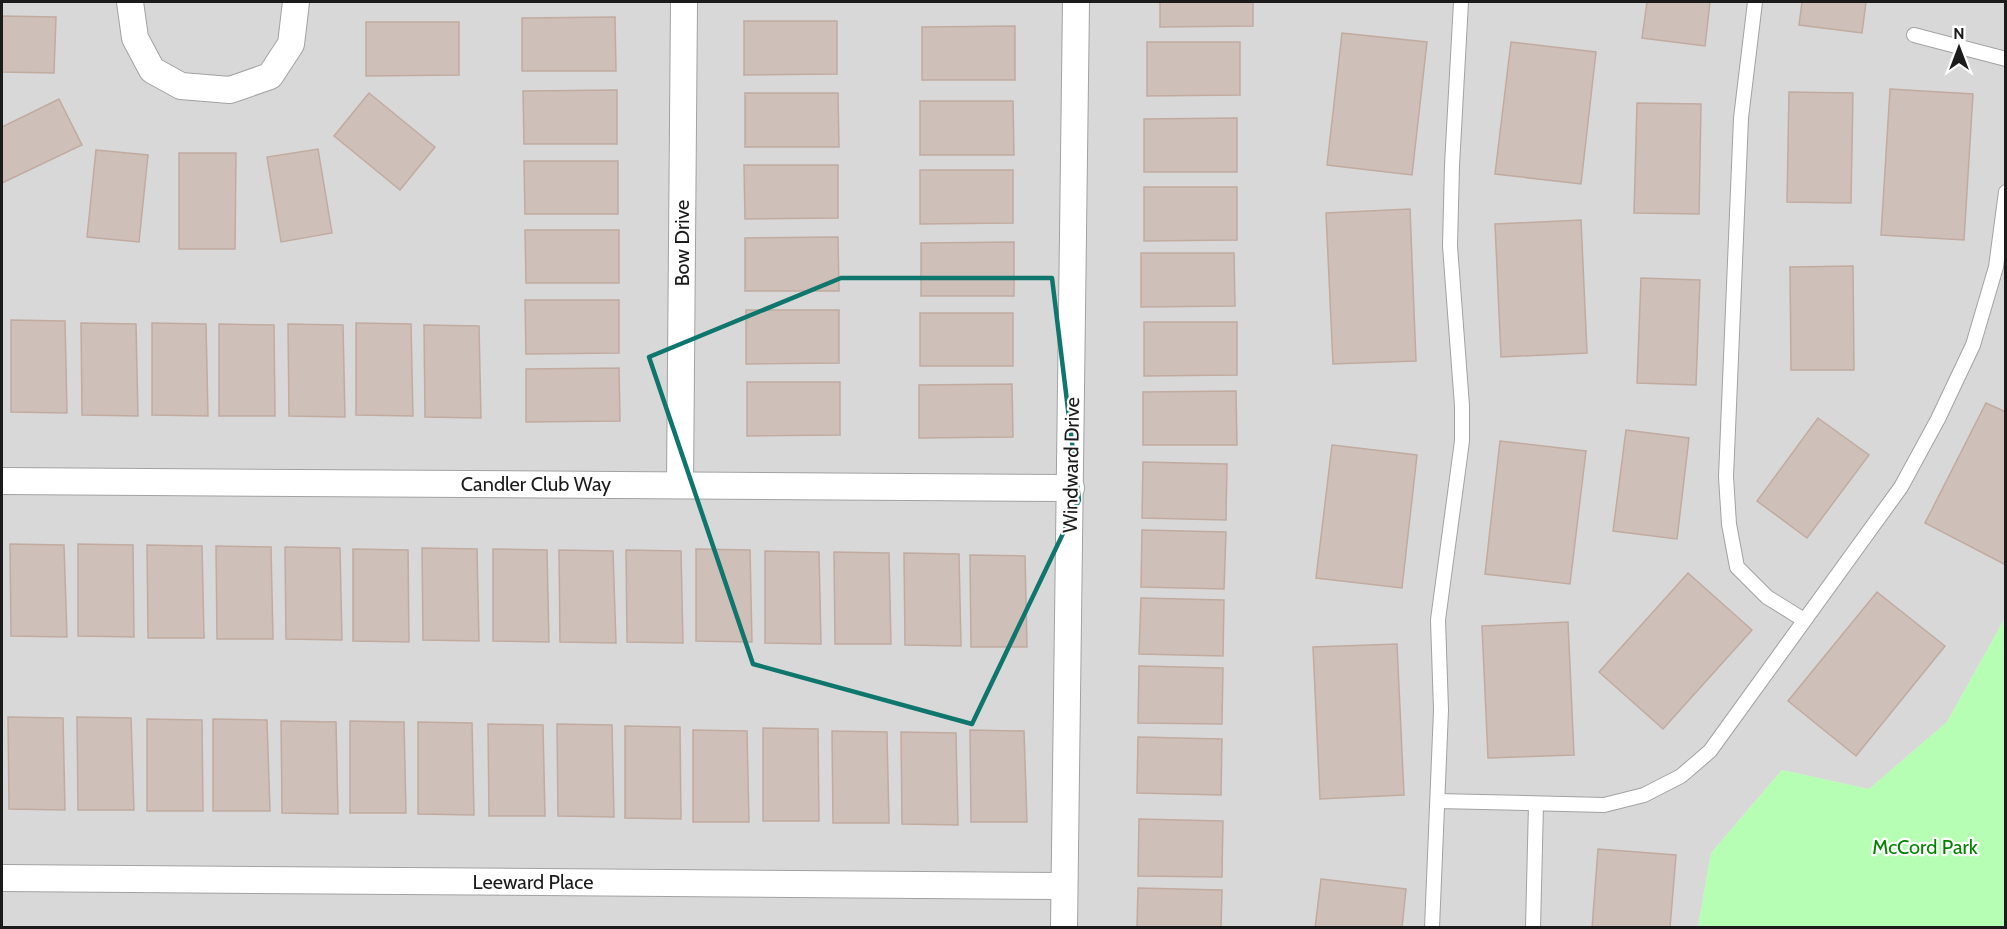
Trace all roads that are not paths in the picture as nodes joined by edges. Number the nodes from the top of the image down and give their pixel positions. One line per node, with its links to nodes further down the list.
1 (130, 2): 2 (street)
2 (296, 2)
3 (684, 2): 11 (street, Bow Drive)
4 (1076, 2): 12 (street, Windward Drive)
5 (1461, 2): 14 (lane)
6 (1755, 2): 13 (lane)
7 (1914, 35): 8 (lane)
8 (2006, 59)
9 (2006, 192): 13 (lane)
10 (2, 481): 11 (street, Candler Club Way)
11 (680, 485): 12 (street, Candler Club Way)
12 (1071, 488): 17 (street, Windward Drive)
13 (1804, 620): 15 (lane)
14 (1438, 801): 15 (lane); 19 (lane)
15 (1536, 804): 20 (lane)
16 (2, 878): 17 (street, Leeward Place)
17 (1064, 886): 18 (street, Windward Drive)
18 (1064, 927)
19 (1432, 927)
20 (1533, 927)

